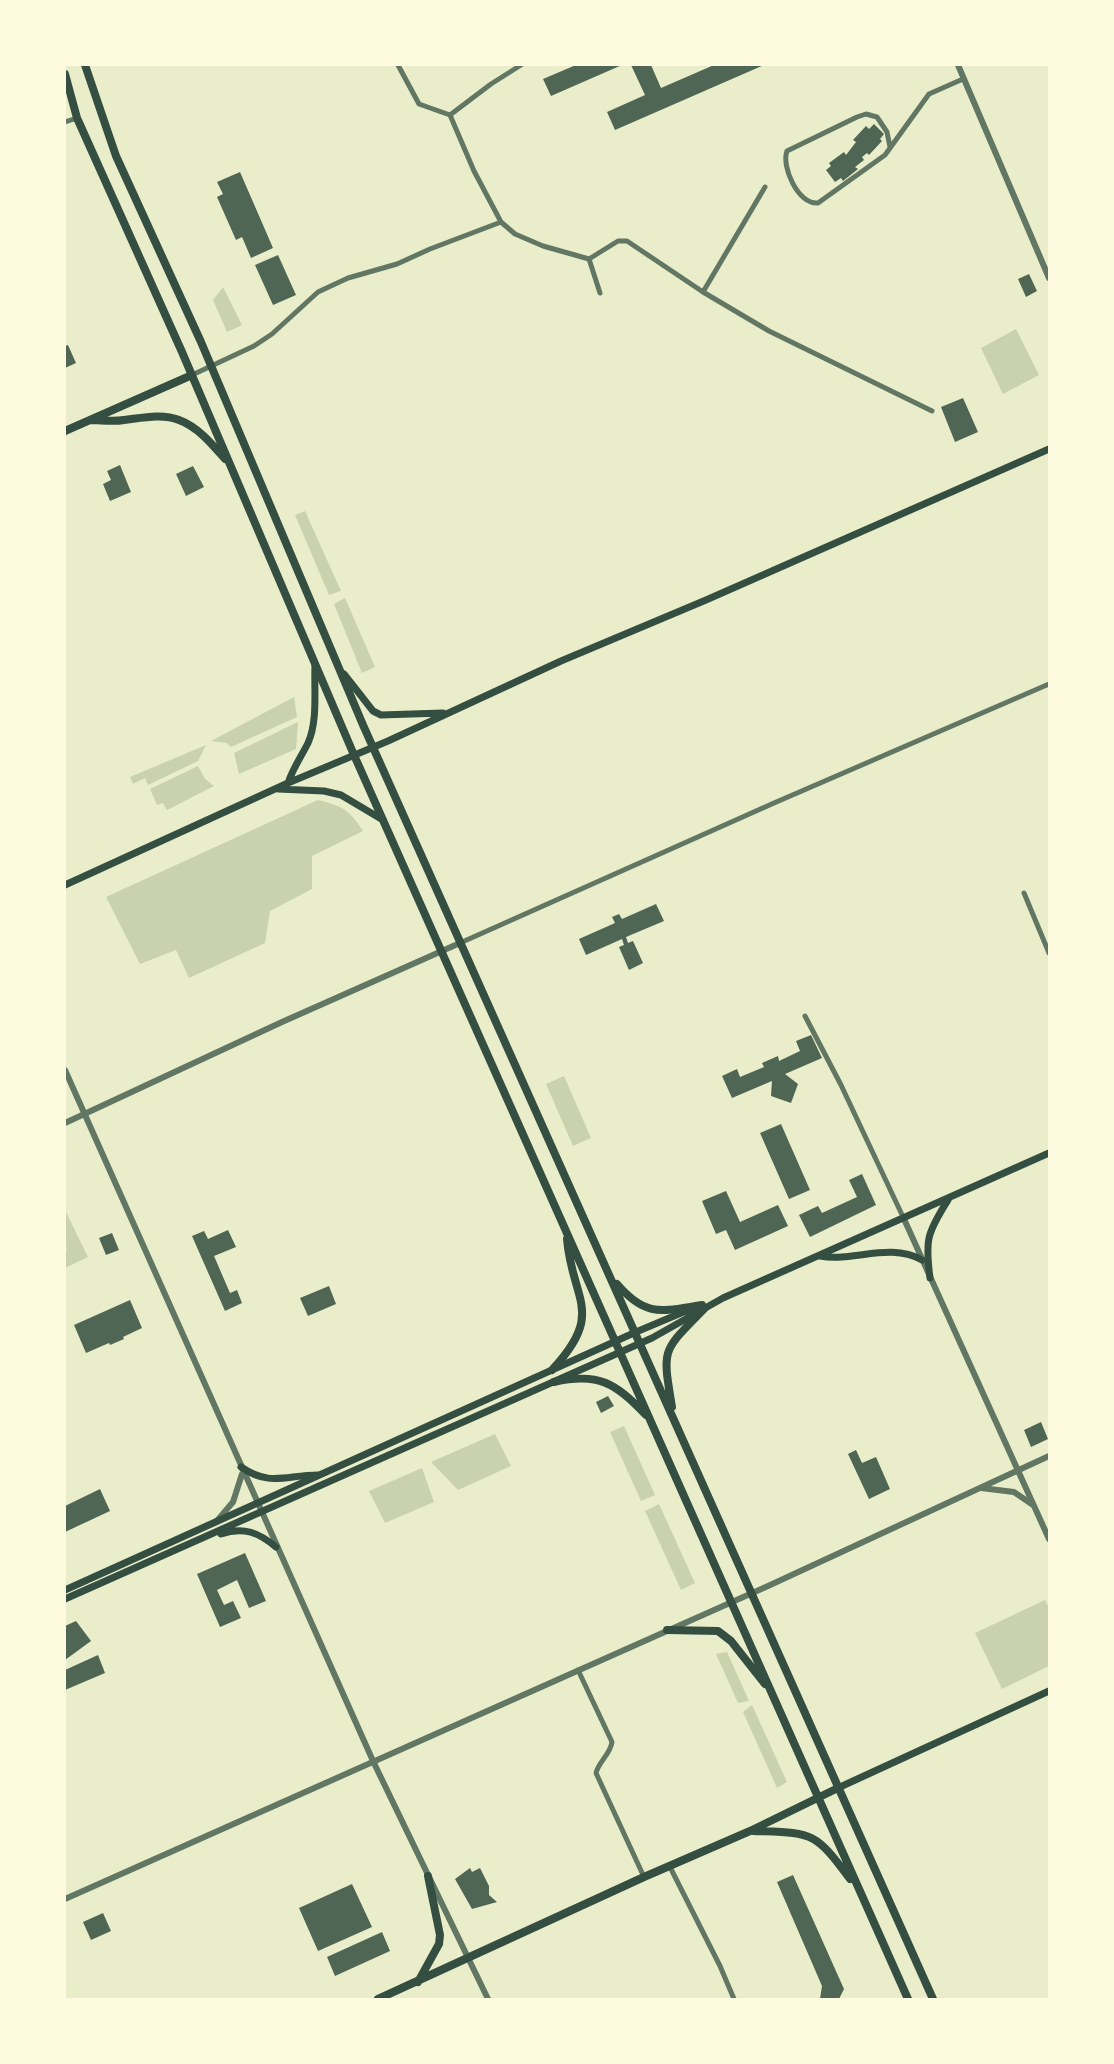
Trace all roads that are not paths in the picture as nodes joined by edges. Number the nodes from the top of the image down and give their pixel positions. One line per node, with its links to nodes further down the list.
1 (85, 65): 17 (main road)
2 (398, 65): 7 (street)
3 (521, 65): 7 (street)
4 (958, 65): 6 (street)
5 (65, 74): 8 (main road)
6 (963, 79): 10 (street); 14 (street)
7 (450, 115): 12 (street)
8 (77, 118): 9 (street); 18 (main road)
9 (65, 122)
10 (890, 147): 10 (street)
11 (765, 187): 15 (street)
12 (501, 222): 13 (street); 17 (street)
13 (589, 259): 15 (street); 16 (street)
14 (1049, 278)
15 (703, 292): 19 (street)
16 (600, 293)
17 (211, 366): 18 (street); 25 (main road)
18 (192, 375): 20 (main road); 23 (main road)
19 (932, 411)
20 (90, 420): 21 (main road); 23 (main road)
21 (65, 431)
22 (1049, 449): 27 (main road)
23 (230, 465): 24 (main road)
24 (315, 665): 29 (main road); 30 (main road)
25 (338, 667): 27 (main road); 28 (main road)
26 (1049, 684): 35 (street)
27 (447, 713): 28 (main road)
28 (373, 747): 29 (main road); 35 (main road)
29 (354, 755): 30 (main road); 32 (main road)
30 (288, 783): 31 (main road)
31 (277, 789): 32 (main road); 33 (main road)
32 (383, 820): 36 (main road)
33 (65, 885)
34 (1024, 893): 37 (street)
35 (460, 943): 36 (street); 48 (main road)
36 (442, 952): 40 (street); 45 (main road)
37 (1049, 953)
38 (805, 1016): 44 (street)
39 (65, 1070): 40 (street)
40 (84, 1114): 41 (street); 60 (street)
41 (65, 1123)
42 (1049, 1153): 43 (main road)
43 (949, 1198): 44 (main road); 49 (main road)
44 (904, 1219): 46 (main road); 47 (street)
45 (567, 1232): 52 (main road); 55 (main road)
46 (819, 1256): 47 (main road); 50 (main road)
47 (922, 1260): 49 (street)
48 (611, 1277): 50 (main road); 51 (main road)
49 (930, 1278): 61 (street)
50 (703, 1307): 51 (main road); 53 (main road); 57 (main road)
51 (636, 1332): 52 (main road); 53 (main road)
52 (615, 1341): 54 (main road); 55 (main road)
53 (641, 1343): 54 (main road); 57 (main road)
54 (621, 1352): 56 (main road); 58 (main road)
55 (552, 1370): 62 (main road)
56 (554, 1382): 58 (main road); 65 (main road)
57 (673, 1417): 71 (main road)
58 (651, 1420): 73 (main road)
59 (1049, 1456): 61 (street)
60 (242, 1469): 62 (main road); 65 (street); 66 (street)
61 (1018, 1471): 63 (street); 64 (street)
62 (322, 1475): 65 (main road)
63 (979, 1488): 64 (street); 71 (street)
64 (1034, 1506): 68 (street)
65 (259, 1508): 66 (main road); 67 (main road); 69 (street)
66 (215, 1523): 70 (main road)
67 (200, 1539): 69 (main road); 72 (main road)
68 (1049, 1539)
69 (276, 1547): 78 (street)
70 (65, 1590)
71 (751, 1594): 73 (street); 79 (main road)
72 (65, 1600)
73 (732, 1602): 74 (street); 76 (main road)
74 (667, 1630): 75 (street); 76 (main road)
75 (578, 1670): 78 (street); 83 (street)
76 (771, 1690): 80 (main road)
77 (1049, 1691): 79 (main road)
78 (373, 1761): 84 (street); 86 (street)
79 (840, 1787): 80 (main road); 93 (main road)
80 (817, 1794): 81 (main road); 85 (main road)
81 (750, 1831): 82 (main road); 85 (main road)
82 (669, 1865): 83 (main road); 91 (street)
83 (641, 1873): 87 (main road)
84 (428, 1875): 87 (street); 88 (main road)
85 (860, 1892): 92 (main road)
86 (65, 1899)
87 (469, 1958): 88 (main road); 90 (street)
88 (418, 1982): 89 (main road)
89 (378, 1999)
90 (488, 1999)
91 (734, 1999)
92 (908, 1999)
93 (933, 1999)

